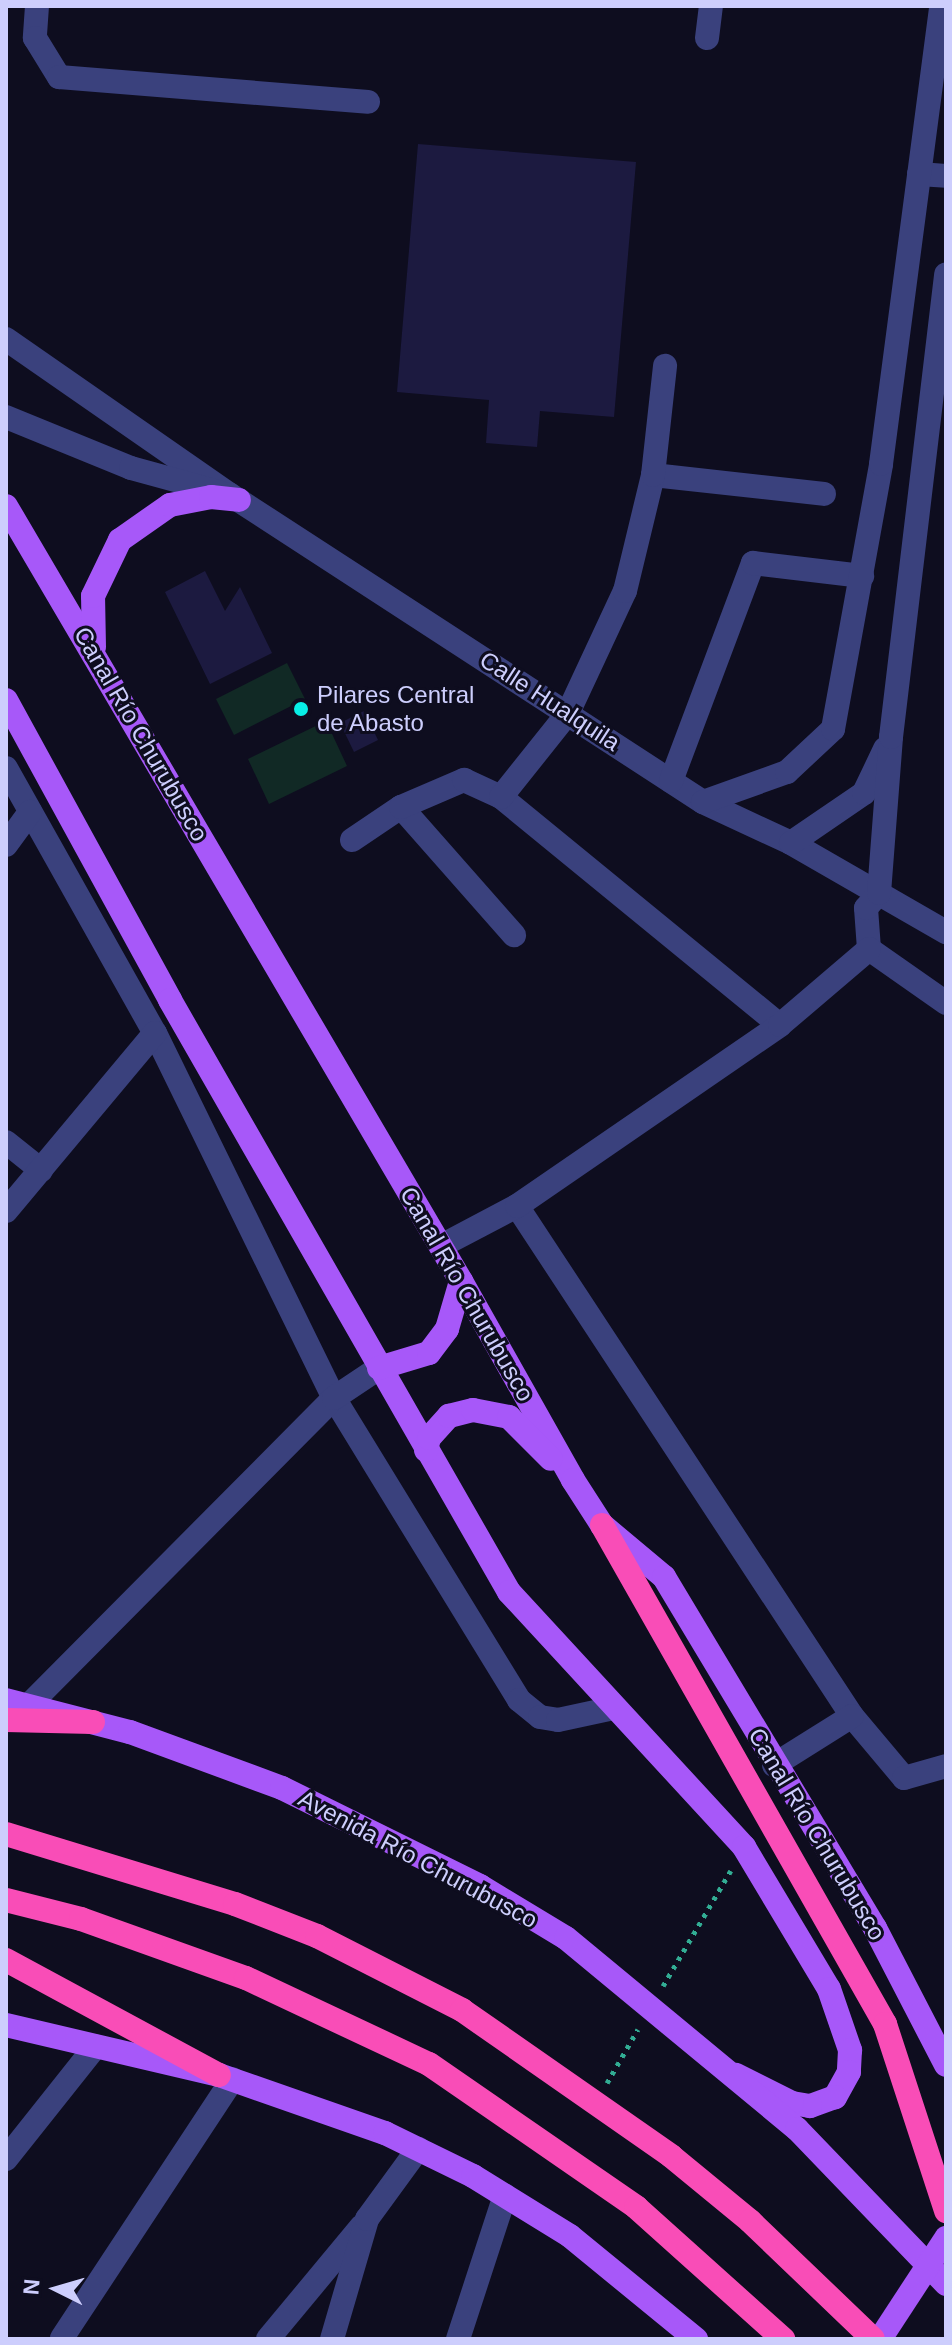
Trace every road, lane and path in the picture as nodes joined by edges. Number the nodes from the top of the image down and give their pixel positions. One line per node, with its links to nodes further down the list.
1 (37, 6): 5 (street)
2 (711, 6): 4 (street)
3 (941, 6): 6 (street)
4 (707, 38)
5 (368, 102)
6 (919, 174): 7 (street); 11 (street)
7 (946, 176)
8 (946, 274): 12 (street)
9 (6, 339): 16 (street, Calle Hualquila)
10 (665, 366): 14 (street)
11 (887, 413): 12 (street); 18 (street)
12 (929, 416): 22 (street)
13 (6, 417): 16 (street, Calle Hualquila)
14 (653, 475): 15 (street); 21 (street)
15 (824, 494)
16 (234, 497): 19 (main road); 21 (street, Calle Hualquila)
17 (6, 506): 19 (main road, Canal Río Churubusco)
18 (862, 576): 24 (street); 26 (street)
19 (97, 657): 43 (main road, Canal Río Churubusco)
20 (6, 700): 45 (main road)
21 (568, 713): 24 (street, Calle Hualquila); 25 (street)
22 (891, 737): 30 (street); 32 (street)
23 (6, 768): 28 (street)
24 (671, 781): 26 (street, Calle Hualquila)
25 (501, 797): 27 (street); 37 (street)
26 (703, 802): 30 (street, Calle Hualquila)
27 (401, 807): 29 (street); 34 (street)
28 (30, 812): 31 (street); 38 (street)
29 (352, 840)
30 (791, 843): 32 (street, Calle Hualquila)
31 (6, 845)
32 (879, 893): 33 (street, Calle Hualquila); 35 (street)
33 (946, 932)
34 (514, 935)
35 (869, 949): 36 (street); 37 (street)
36 (946, 1003)
37 (780, 1025): 41 (street)
38 (155, 1033): 40 (street); 46 (street)
39 (6, 1142): 40 (street)
40 (41, 1170): 42 (street)
41 (517, 1206): 43 (street); 52 (street)
42 (6, 1211)
43 (441, 1246): 44 (main road, Canal Río Churubusco)
44 (461, 1281): 45 (main road); 48 (main road, Canal Río Churubusco)
45 (379, 1368): 46 (street); 47 (main road)
46 (334, 1398): 50 (street); 51 (street)
47 (426, 1450): 48 (main road); 51 (main road)
48 (573, 1480): 49 (main road, Canal Río Churubusco)
49 (602, 1525): 55 (main road, Canal Río Churubusco); 68 (highway)
50 (17, 1702): 54 (main road, Avenida Río Churubusco)
51 (614, 1708): 63 (main road)
52 (852, 1716): 55 (street); 56 (street)
53 (6, 1720): 54 (highway)
54 (93, 1722): 63 (main road, Avenida Río Churubusco)
55 (774, 1765): 62 (main road, Canal Río Churubusco)
56 (946, 1766)
57 (6, 1834): 79 (highway, bridge)
58 (6, 1900): 78 (highway, bridge)
59 (6, 1960): 64 (highway)
60 (6, 2025): 61 (main road)
61 (96, 2046): 64 (main road); 66 (street)
62 (946, 2065)
63 (736, 2075): 71 (main road, Avenida Río Churubusco)
64 (226, 2077): 65 (main road); 73 (street)
65 (418, 2149): 67 (main road); 69 (street)
66 (6, 2159)
67 (505, 2195): 76 (street); 77 (main road)
68 (946, 2211)
69 (367, 2219): 74 (street); 75 (street)
70 (946, 2238): 71 (main road)
71 (929, 2266): 72 (main road, Avenida Río Churubusco); 80 (main road)
72 (946, 2284)
73 (62, 2338)
74 (268, 2339)
75 (332, 2339)
76 (458, 2339)
77 (696, 2339)
78 (783, 2339)
79 (873, 2339)
80 (880, 2339)

